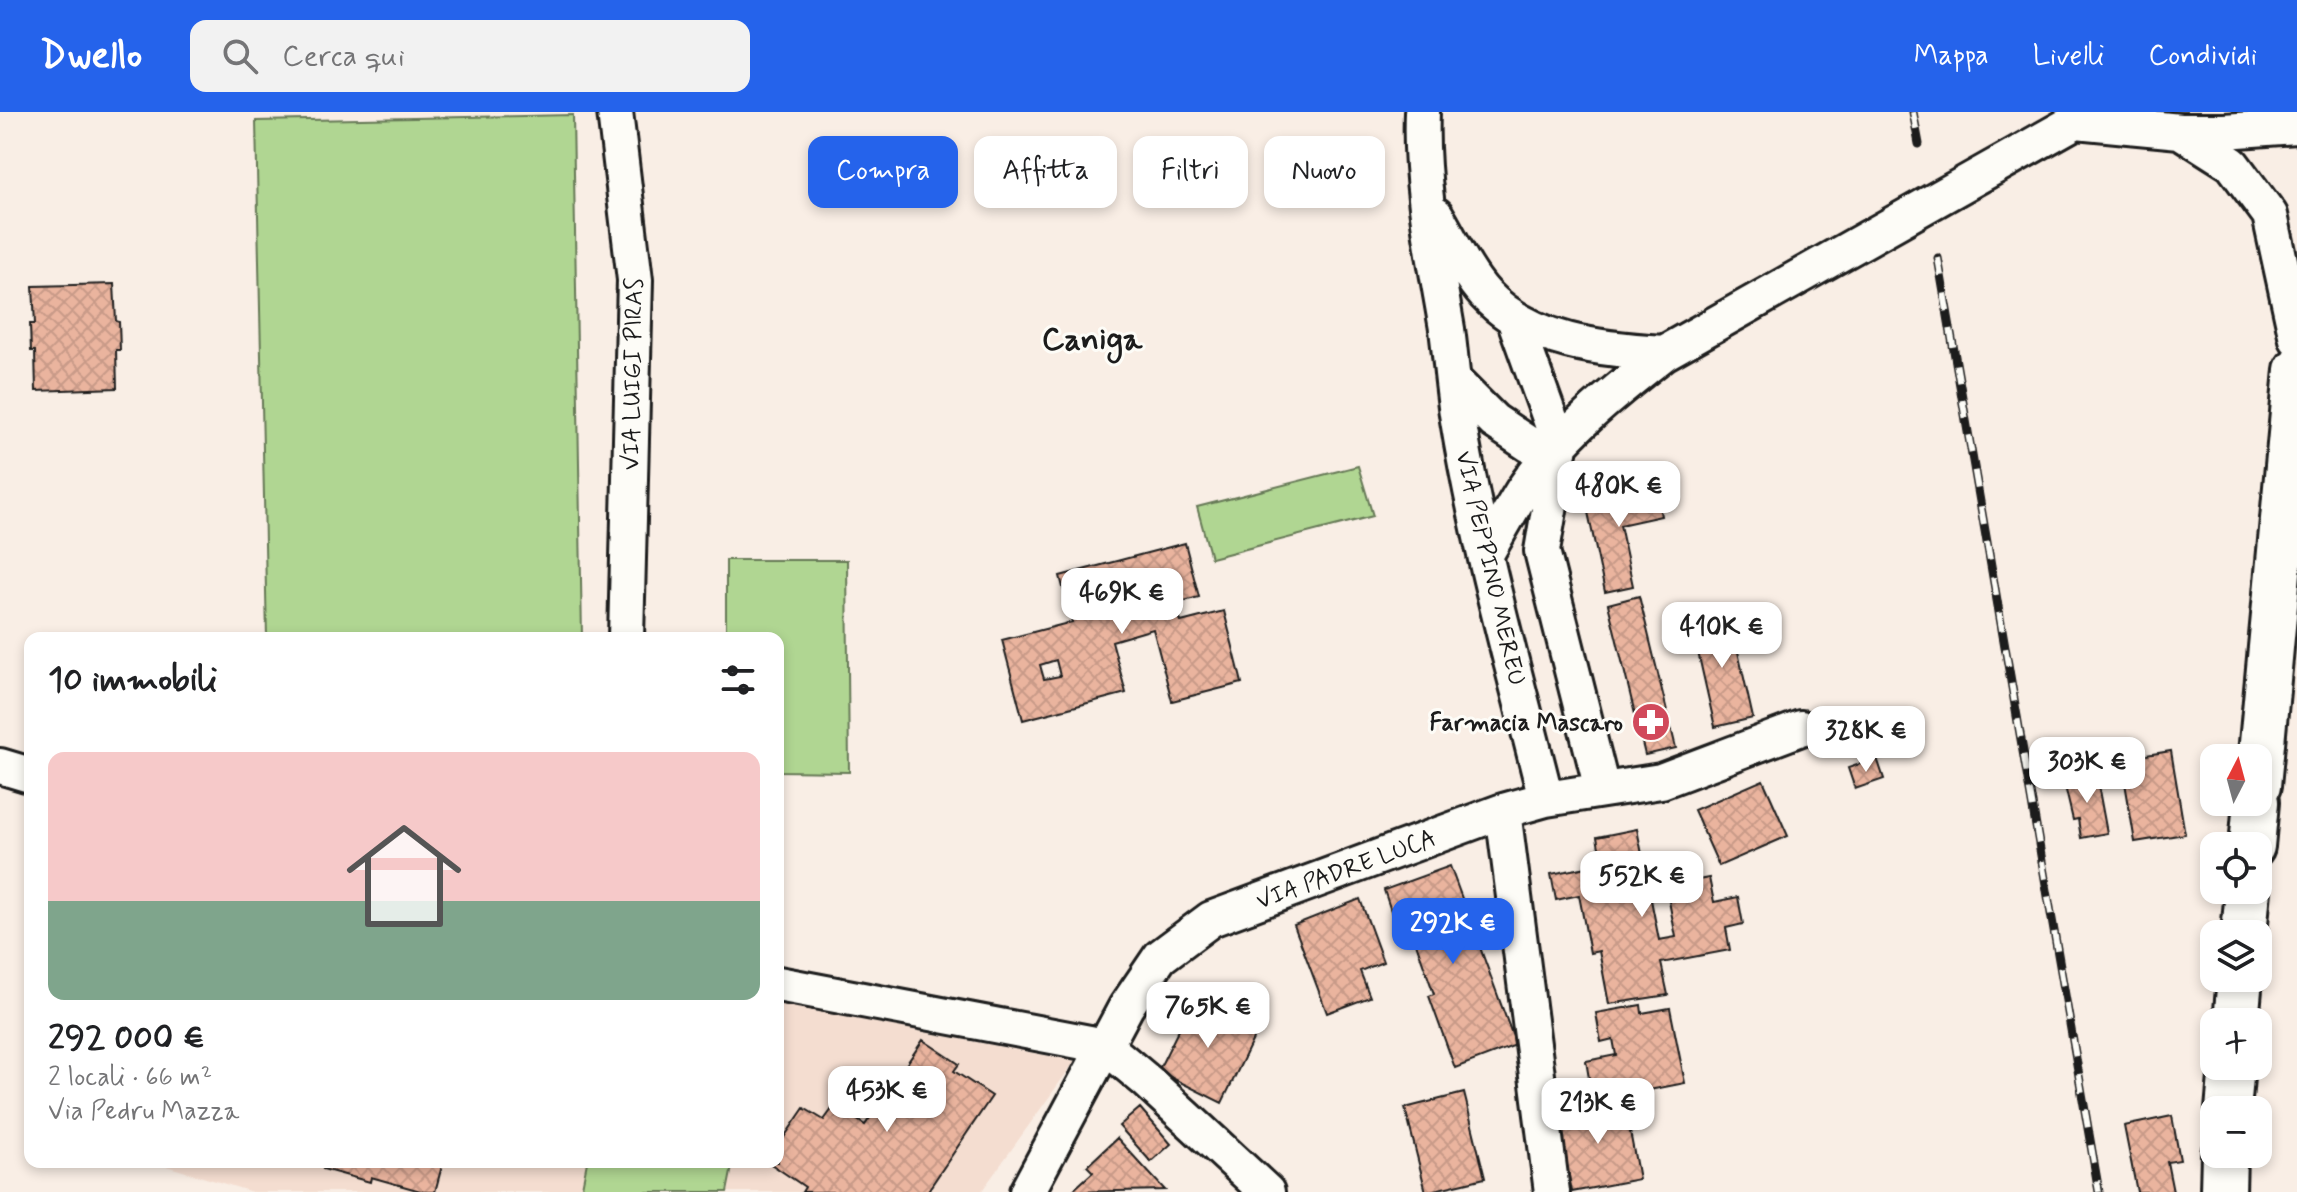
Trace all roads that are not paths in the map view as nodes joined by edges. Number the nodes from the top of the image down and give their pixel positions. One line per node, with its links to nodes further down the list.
1 (615, 112): 14 (street, VIA LUIGI PIRAS)
2 (1422, 112): 6 (street, VIA PEPPINO MEREU)
3 (2084, 116): 5 (street); 9 (street)
4 (2297, 126): 5 (street)
5 (2180, 131): 8 (street)
6 (1428, 201): 7 (street, VIA PEPPINO MEREU); 11 (street, VIA PEPPINO MEREU)
7 (1515, 321): 9 (street, VIA PEPPINO MEREU); 12 (street, VIA PEPPINO MEREU)
8 (2297, 339)
9 (1664, 353): 12 (street)
10 (2297, 370): 16 (street)
11 (1455, 382): 12 (street, VIA PEPPINO MEREU); 13 (street, VIA PEPPINO MEREU)
12 (1560, 446): 13 (street); 19 (street)
13 (1486, 554): 20 (street, VIA PEPPINO MEREU)
14 (626, 632)
15 (1801, 728): 19 (street, VIA PADRE LUCA)
16 (2262, 744)
17 (0, 766): 18 (street)
18 (24, 773)
19 (1602, 789): 20 (street, VIA PADRE LUCA)
20 (1546, 799): 21 (street, VIA PADRE LUCA)
21 (1503, 811): 23 (street, VIA PADRE LUCA); 27 (street)
22 (784, 985): 23 (street)
23 (1105, 1046): 25 (street, VIA PADRE LUCA); 26 (street)
24 (2224, 1168): 28 (street)
25 (1029, 1191)
26 (1267, 1192)
27 (1552, 1192)
28 (2223, 1192)

